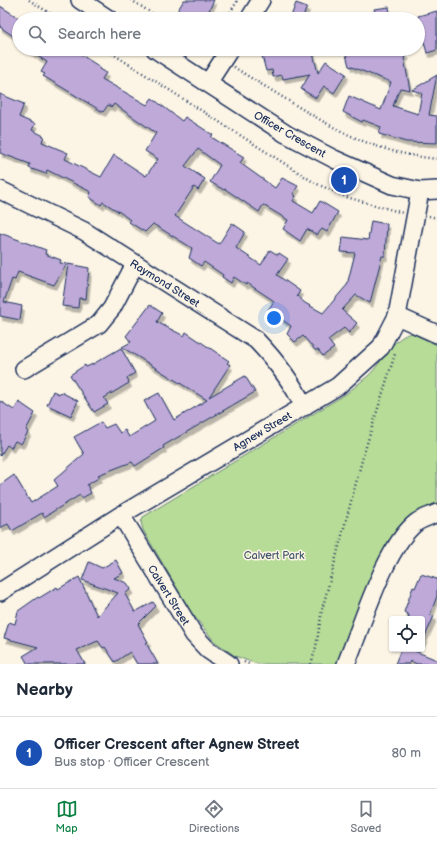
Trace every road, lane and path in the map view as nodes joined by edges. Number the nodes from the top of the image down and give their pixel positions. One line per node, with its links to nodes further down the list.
1 (29, 0): 6 (path)
2 (80, 0): 7 (street)
3 (131, 0): 8 (path)
4 (238, 0): 9 (path)
5 (261, 0): 10 (street)
6 (47, 12)
7 (98, 12)
8 (150, 12)
9 (230, 12)
10 (253, 12)
11 (116, 56): 19 (path)
12 (166, 56): 15 (street, Officer Crescent)
13 (225, 56): 15 (street)
14 (239, 70): 16 (path)
15 (208, 83): 18 (street, Officer Crescent)
16 (437, 159)
17 (0, 190): 21 (street, Raymond Street)
18 (429, 190): 19 (street, Agnew Street)
19 (416, 214): 20 (path); 22 (street, Agnew Street)
20 (437, 218)
21 (135, 264): 25 (street); 26 (street, Raymond Street)
22 (397, 316): 23 (street); 26 (street, Agnew Street)
23 (437, 334)
24 (396, 348): 31 (path)
25 (24, 369)
26 (304, 407): 28 (street, Agnew Street)
27 (437, 513): 32 (street)
28 (121, 515): 29 (street, Agnew Street); 30 (street, Calvert Street)
29 (0, 592)
30 (230, 664)
31 (311, 664)
32 (346, 664)

